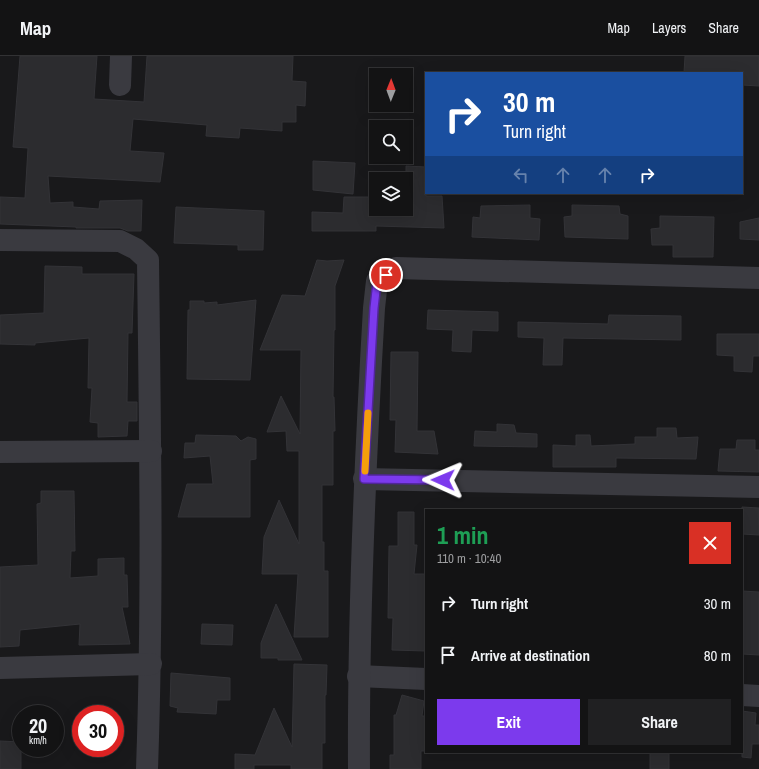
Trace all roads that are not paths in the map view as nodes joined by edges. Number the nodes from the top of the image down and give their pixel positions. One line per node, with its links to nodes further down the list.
1 (121, 56): 2 (street)
2 (120, 85)
3 (0, 240): 5 (street)
4 (759, 278): 7 (street)
5 (151, 451): 6 (street); 9 (street)
6 (0, 452)
7 (364, 479): 8 (street); 11 (street)
8 (759, 487)
9 (151, 664): 10 (street); 15 (street)
10 (0, 668)
11 (358, 676): 12 (street); 16 (street)
12 (425, 679)
13 (743, 695): 14 (street)
14 (759, 696)
15 (147, 769)
16 (359, 769)

